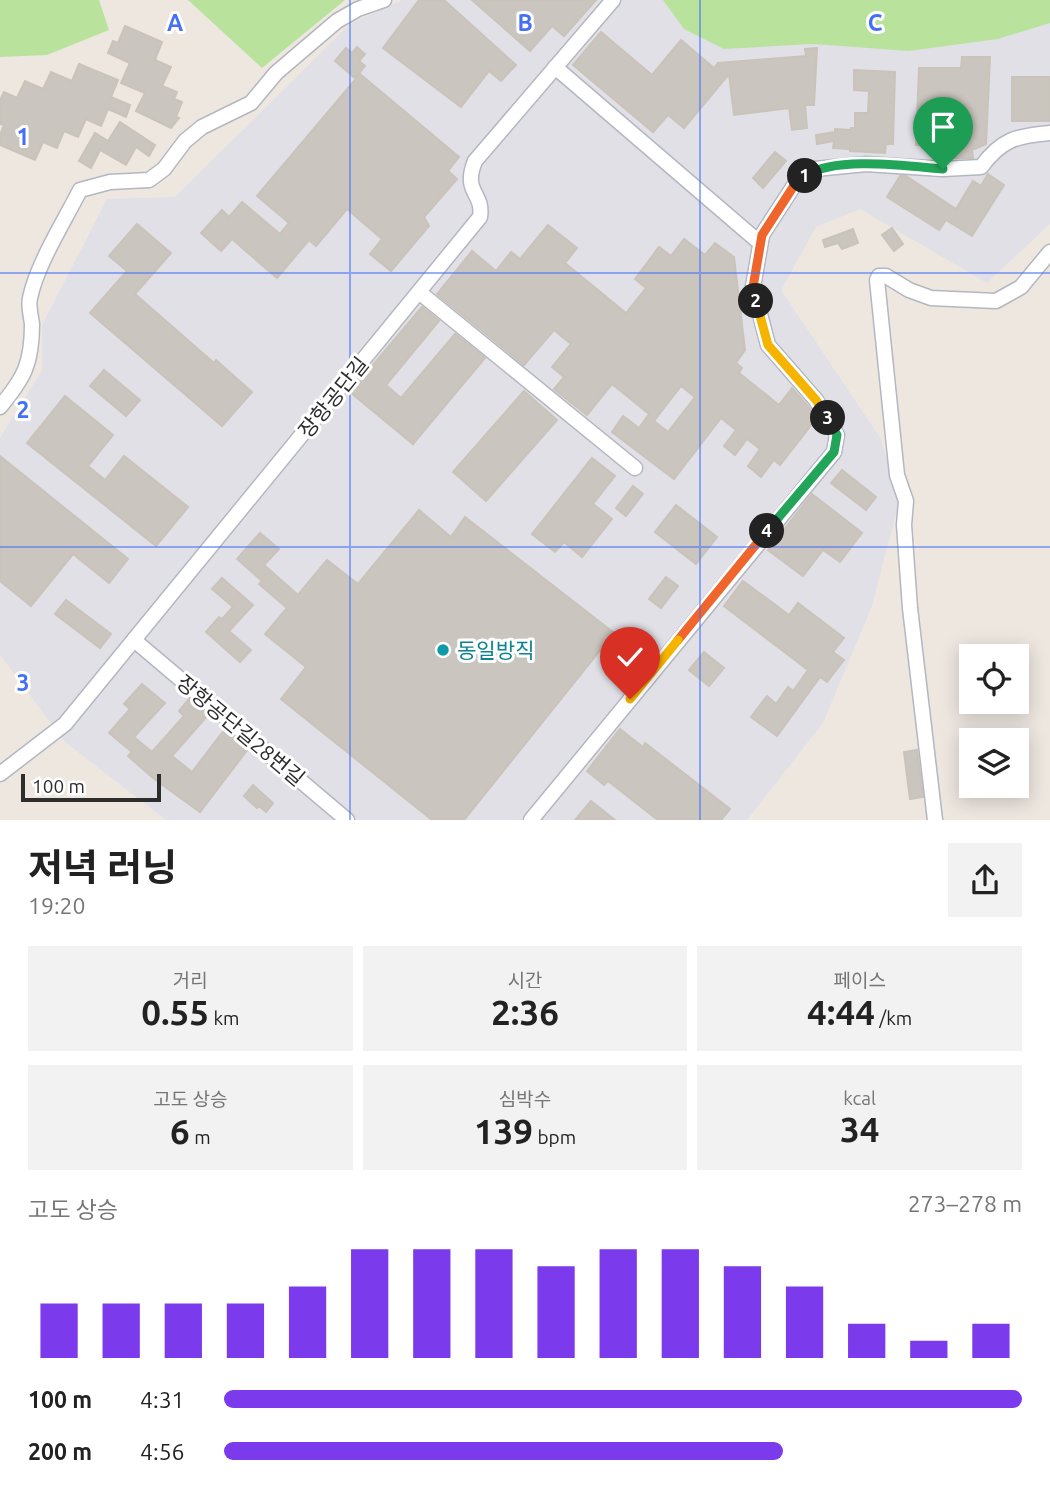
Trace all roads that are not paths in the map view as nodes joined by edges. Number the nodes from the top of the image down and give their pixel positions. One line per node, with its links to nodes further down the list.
1 (384, 0): 8 (street)
2 (613, 0): 3 (street, 장항공단길)
3 (555, 67): 5 (street); 7 (street, 장항공단길)
4 (1050, 133): 5 (street)
5 (760, 243): 13 (street)
6 (1050, 252): 14 (street)
7 (419, 292): 9 (street); 10 (street, 장항공단길)
8 (0, 407)
9 (635, 468)
10 (134, 640): 11 (street, 장항공단길); 12 (street, 장항공단길28번길)
11 (0, 774)
12 (347, 820)
13 (531, 820)
14 (935, 820)

